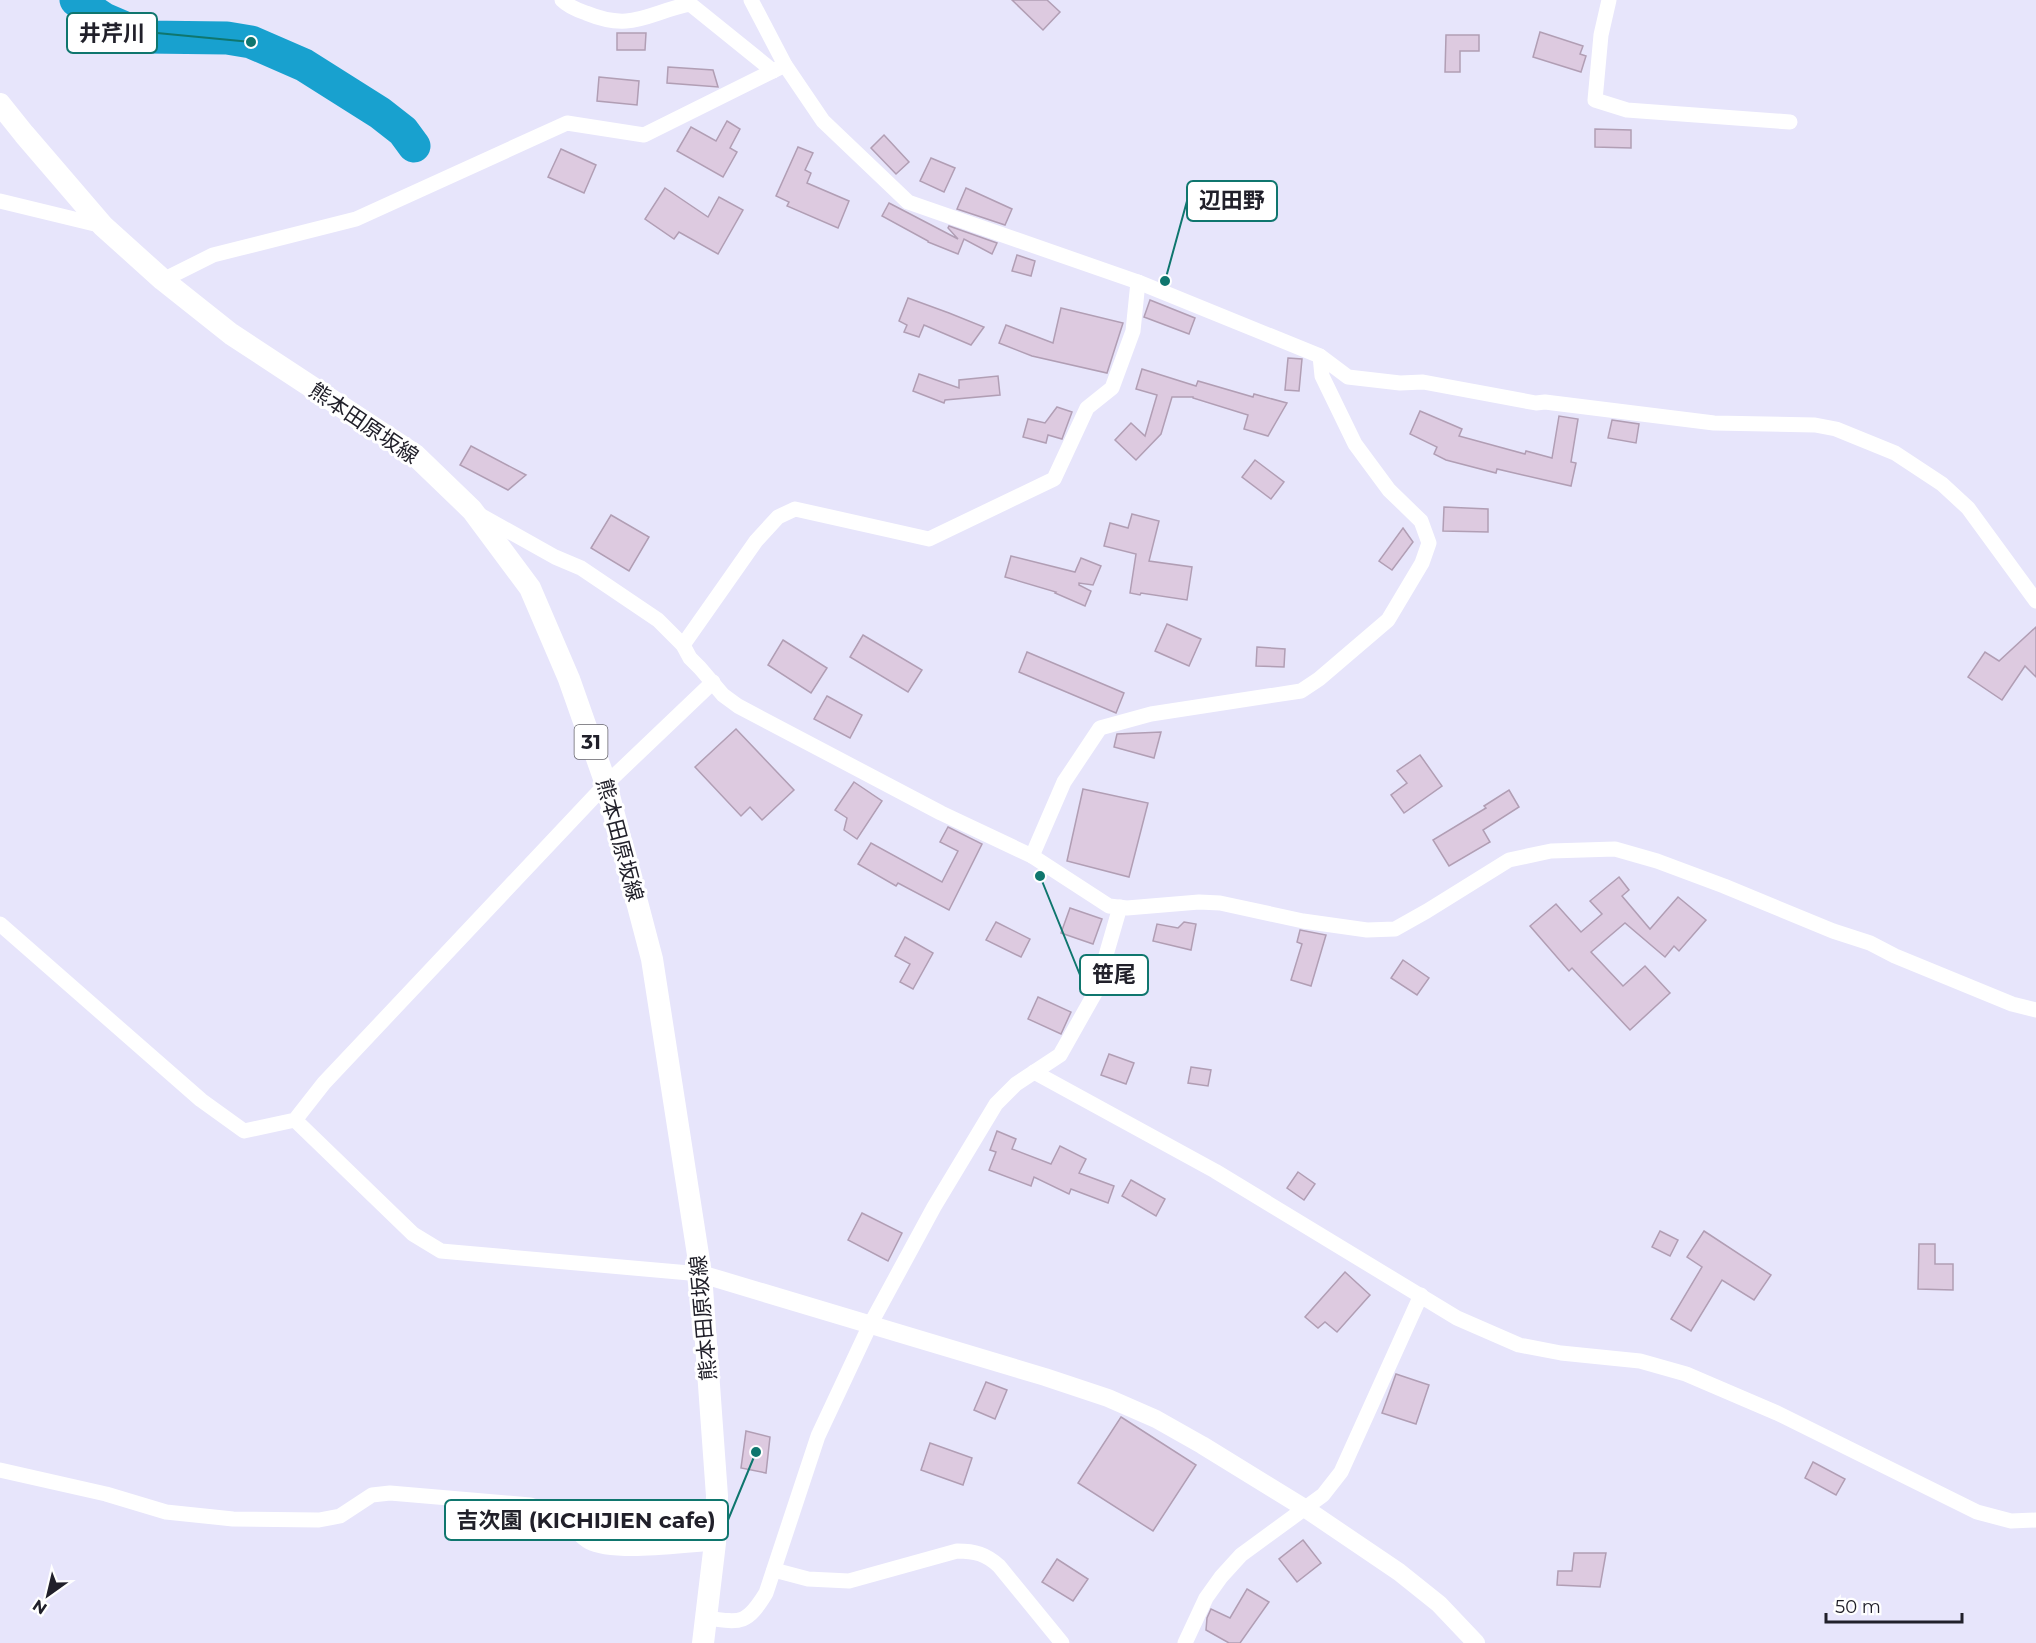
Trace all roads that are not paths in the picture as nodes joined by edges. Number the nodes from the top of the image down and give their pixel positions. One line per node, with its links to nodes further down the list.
1 (562, 0): 4 (street)
2 (751, 0): 4 (street)
3 (1609, 0): 6 (street)
4 (779, 68): 9 (street); 10 (street)
5 (0, 104): 8 (main road, 熊本田原坂線 / 31)
6 (1790, 122)
7 (0, 201): 8 (street)
8 (103, 226): 9 (main road, 熊本田原坂線 / 31)
9 (163, 280): 12 (main road, 熊本田原坂線 / 31)
10 (1138, 282): 11 (street); 14 (street)
11 (1320, 356): 13 (street); 17 (street)
12 (472, 510): 14 (street); 16 (main road, 熊本田原坂線 / 31)
13 (2036, 601)
14 (682, 645): 15 (street)
15 (713, 682): 16 (street); 17 (street)
16 (606, 784): 22 (street); 23 (main road, 熊本田原坂線 / 31)
17 (1032, 856): 18 (street)
18 (1120, 908): 20 (street); 21 (street)
19 (0, 924): 22 (street)
20 (2036, 1010)
21 (1034, 1072): 24 (street); 25 (street)
22 (295, 1120): 23 (street)
23 (701, 1274): 25 (street); 29 (main road, 熊本田原坂線 / 31)
24 (1421, 1295): 27 (street); 28 (street)
25 (870, 1325): 27 (street); 30 (street)
26 (0, 1470): 29 (street)
27 (1306, 1509): 34 (street); 35 (street)
28 (2036, 1520)
29 (715, 1543): 31 (main road, 熊本田原坂線 / 31)
30 (774, 1570): 31 (street); 33 (street)
31 (707, 1618): 32 (main road, 熊本田原坂線 / 31)
32 (703, 1643)
33 (1062, 1643)
34 (1185, 1643)
35 (1476, 1643)

